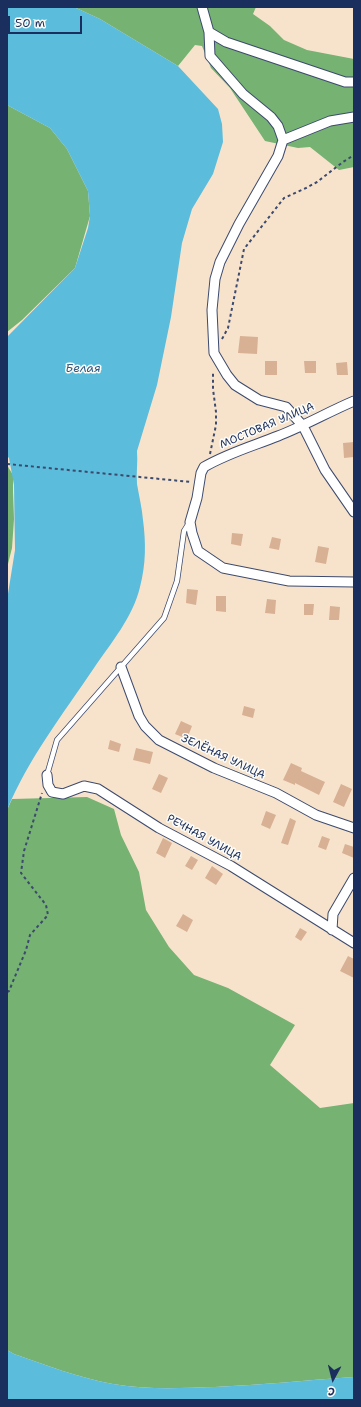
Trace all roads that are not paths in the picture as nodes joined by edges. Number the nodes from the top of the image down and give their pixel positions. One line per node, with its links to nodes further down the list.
1 (202, 7): 2 (street)
2 (209, 32): 3 (street); 5 (street)
3 (354, 82)
4 (354, 117): 5 (street)
5 (283, 140): 7 (street)
6 (354, 401): 7 (street, МОСТОВАЯ УЛИЦА)
7 (304, 426): 8 (street); 9 (street, МОСТОВАЯ УЛИЦА)
8 (354, 512)
9 (190, 522): 10 (street); 11 (lane)
10 (354, 582)
11 (121, 667): 12 (lane); 13 (street, ЗЕЛЁНАЯ УЛИЦА)
12 (47, 775): 15 (street, РЕЧНАЯ УЛИЦА)
13 (354, 828)
14 (354, 878): 15 (street)
15 (332, 930): 16 (street, РЕЧНАЯ УЛИЦА)
16 (354, 943)

